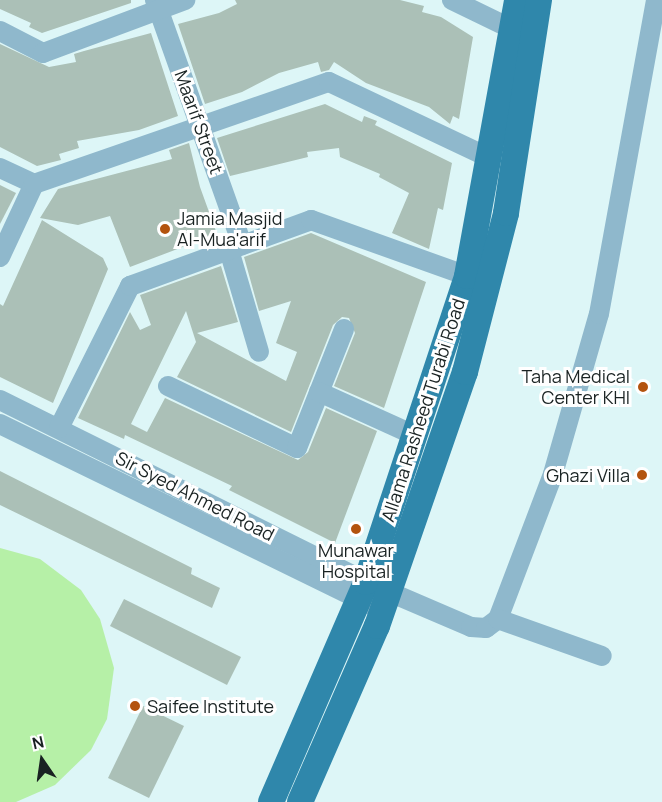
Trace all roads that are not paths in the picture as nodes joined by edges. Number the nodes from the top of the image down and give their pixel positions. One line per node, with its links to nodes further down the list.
1 (185, 0): 6 (street)
2 (452, 0): 7 (street)
3 (517, 0): 7 (main road, Allama Rasheed Turabi Road)
4 (539, 0): 26 (main road, Allama Rasheed Turabi Road)
5 (656, 0): 9 (street)
6 (157, 5): 8 (street); 10 (street, Maarif Street)
7 (512, 29): 11 (main road, Allama Rasheed Turabi Road)
8 (0, 32)
9 (655, 58): 27 (street)
10 (200, 125): 11 (street); 13 (street); 14 (street, Maarif Street)
11 (488, 157): 16 (main road, Allama Rasheed Turabi Road)
12 (0, 168): 13 (street)
13 (34, 184): 15 (street)
14 (236, 248): 16 (street); 18 (street, Maarif Street); 23 (street)
15 (0, 257)
16 (467, 276): 24 (main road, Allama Rasheed Turabi Road)
17 (344, 329): 20 (street)
18 (259, 352)
19 (168, 386): 20 (street)
20 (319, 392): 24 (street)
21 (0, 400): 23 (street, Sir Syed Ahmed Road)
22 (0, 424): 25 (street, Sir Syed Ahmed Road)
23 (59, 428): 25 (street, Sir Syed Ahmed Road)
24 (416, 436): 25 (main road, Allama Rasheed Turabi Road)
25 (362, 590): 26 (street, Sir Syed Ahmed Road); 29 (main road, Allama Rasheed Turabi Road)
26 (386, 601): 27 (street, Sir Syed Ahmed Road); 30 (main road, Allama Rasheed Turabi Road)
27 (498, 619): 28 (street)
28 (602, 656)
29 (271, 802)
30 (300, 802)

